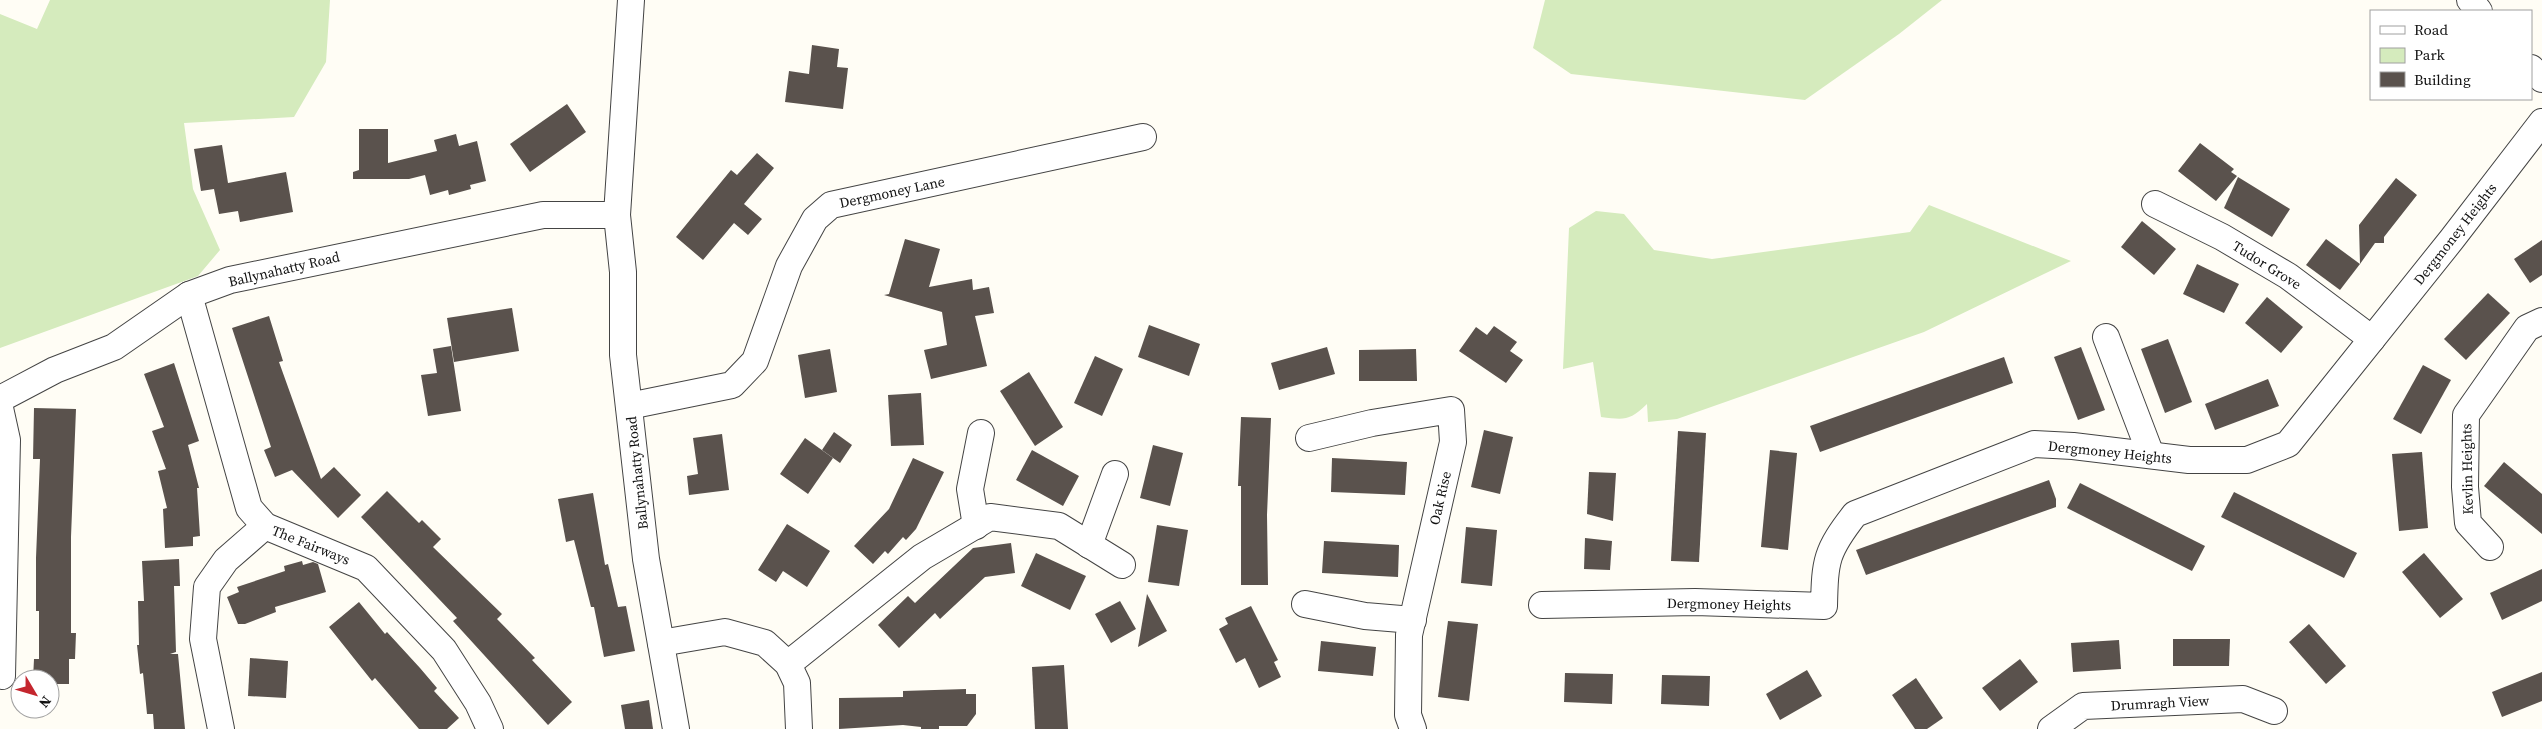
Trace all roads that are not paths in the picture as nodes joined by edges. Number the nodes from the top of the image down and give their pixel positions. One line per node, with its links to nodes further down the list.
1 (631, 0): 9 (street, Ballynahatty Road)
2 (2470, 0): 3 (street)
3 (2478, 10)
4 (2532, 69): 5 (street)
5 (2542, 79)
6 (2542, 122): 13 (street, Dergmoney Heights)
7 (1143, 137): 15 (street, Dergmoney Lane)
8 (2155, 204): 13 (street, Tudor Grove)
9 (617, 215): 10 (street, Ballynahatty Road); 15 (street, Ballynahatty Road)
10 (189, 295): 14 (street, Ballynahatty Road); 21 (street, The Fairways)
11 (2542, 321): 24 (street, Kevlin Heights)
12 (2106, 337): 19 (street)
13 (2372, 338): 19 (street, Dergmoney Heights)
14 (0, 399)
15 (629, 406): 29 (street, Ballynahatty Road)
16 (0, 408): 31 (street)
17 (981, 433): 22 (street)
18 (1309, 438): 28 (street, Oak Rise)
19 (2151, 455): 27 (street, Dergmoney Heights)
20 (1114, 474): 23 (street)
21 (265, 526): 33 (street); 34 (street, The Fairways)
22 (976, 526): 23 (street); 30 (street)
23 (1089, 545): 25 (street)
24 (2490, 546)
25 (1122, 565)
26 (1305, 604): 28 (street)
27 (1542, 605)
28 (1413, 620): 37 (street, Oak Rise)
29 (661, 643): 30 (street); 35 (street, Ballynahatty Road)
30 (788, 664): 36 (street)
31 (2, 676)
32 (2274, 711): 38 (street, Drumragh View)
33 (222, 729)
34 (490, 729)
35 (676, 729)
36 (799, 729)
37 (1412, 729)
38 (2050, 729)

